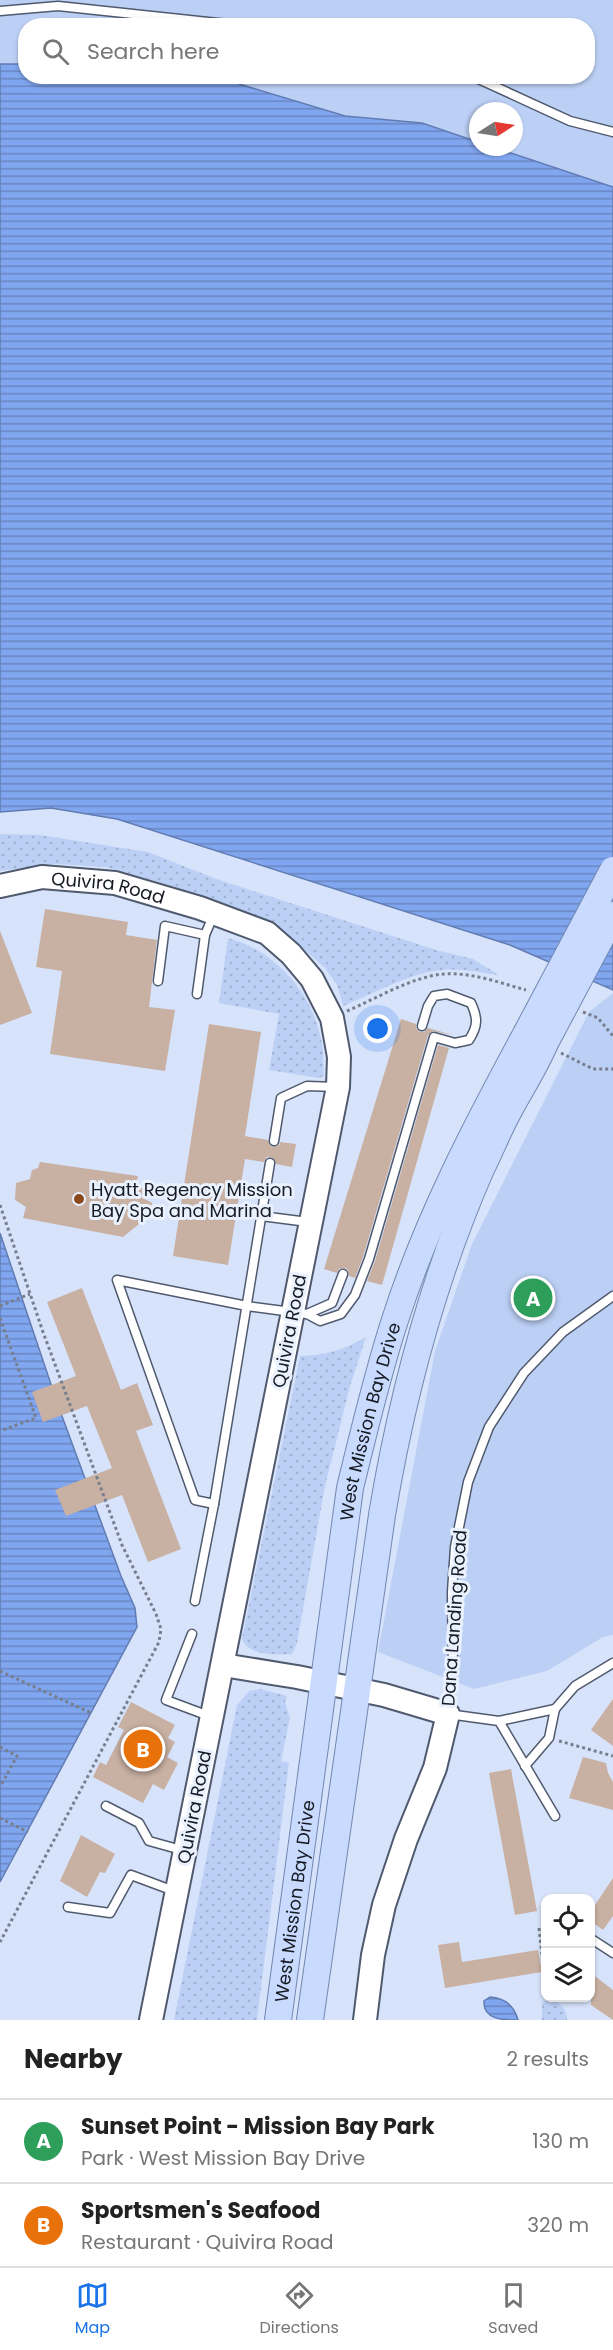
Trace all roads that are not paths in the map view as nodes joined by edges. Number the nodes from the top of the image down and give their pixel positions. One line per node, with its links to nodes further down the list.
1 (0, 10): 2 (lane)
2 (171, 18)
3 (490, 84): 4 (lane)
4 (613, 132)
5 (613, 870): 13 (main road, West Mission Bay Drive, bridge)
6 (0, 886): 7 (street, Quivira Road)
7 (214, 913): 9 (lane); 14 (street, Quivira Road)
8 (613, 915): 13 (main road, West Mission Bay Drive, bridge)
9 (205, 935): 10 (lane); 11 (lane)
10 (158, 981)
11 (197, 994)
12 (422, 1026): 22 (lane)
13 (542, 1042): 28 (main road, West Mission Bay Drive); 29 (main road, West Mission Bay Drive)
14 (338, 1087): 15 (lane); 18 (street, Quivira Road)
15 (274, 1141)
16 (270, 1163): 17 (lane)
17 (261, 1216): 18 (lane); 21 (lane)
18 (311, 1223): 22 (street, Quivira Road)
19 (343, 1274): 22 (lane)
20 (613, 1296): 31 (lane, Dana Landing Road)
21 (247, 1306): 22 (lane); 23 (lane); 23 (lane)
22 (300, 1313): 27 (street, Quivira Road)
23 (214, 1504): 24 (lane)
24 (195, 1601)
25 (192, 1634): 32 (lane)
26 (613, 1663): 30 (lane)
27 (223, 1665): 28 (street); 32 (street, Quivira Road)
28 (323, 1683): 29 (street); 43 (main road, West Mission Bay Drive)
29 (358, 1690): 31 (street); 44 (main road, West Mission Bay Drive)
30 (555, 1709): 33 (lane); 34 (lane)
31 (448, 1714): 33 (lane); 45 (street, Dana Landing Road)
32 (213, 1718): 37 (street, Quivira Road)
33 (500, 1721): 34 (lane)
34 (525, 1766): 36 (lane)
35 (106, 1806): 37 (lane)
36 (555, 1816)
37 (186, 1851): 38 (street, Quivira Road)
38 (177, 1892): 39 (lane); 42 (street, Quivira Road)
39 (68, 1907)
40 (595, 1941): 41 (lane)
41 (613, 1953)
42 (151, 2020)
43 (278, 2020)
44 (310, 2020)
45 (365, 2020)

